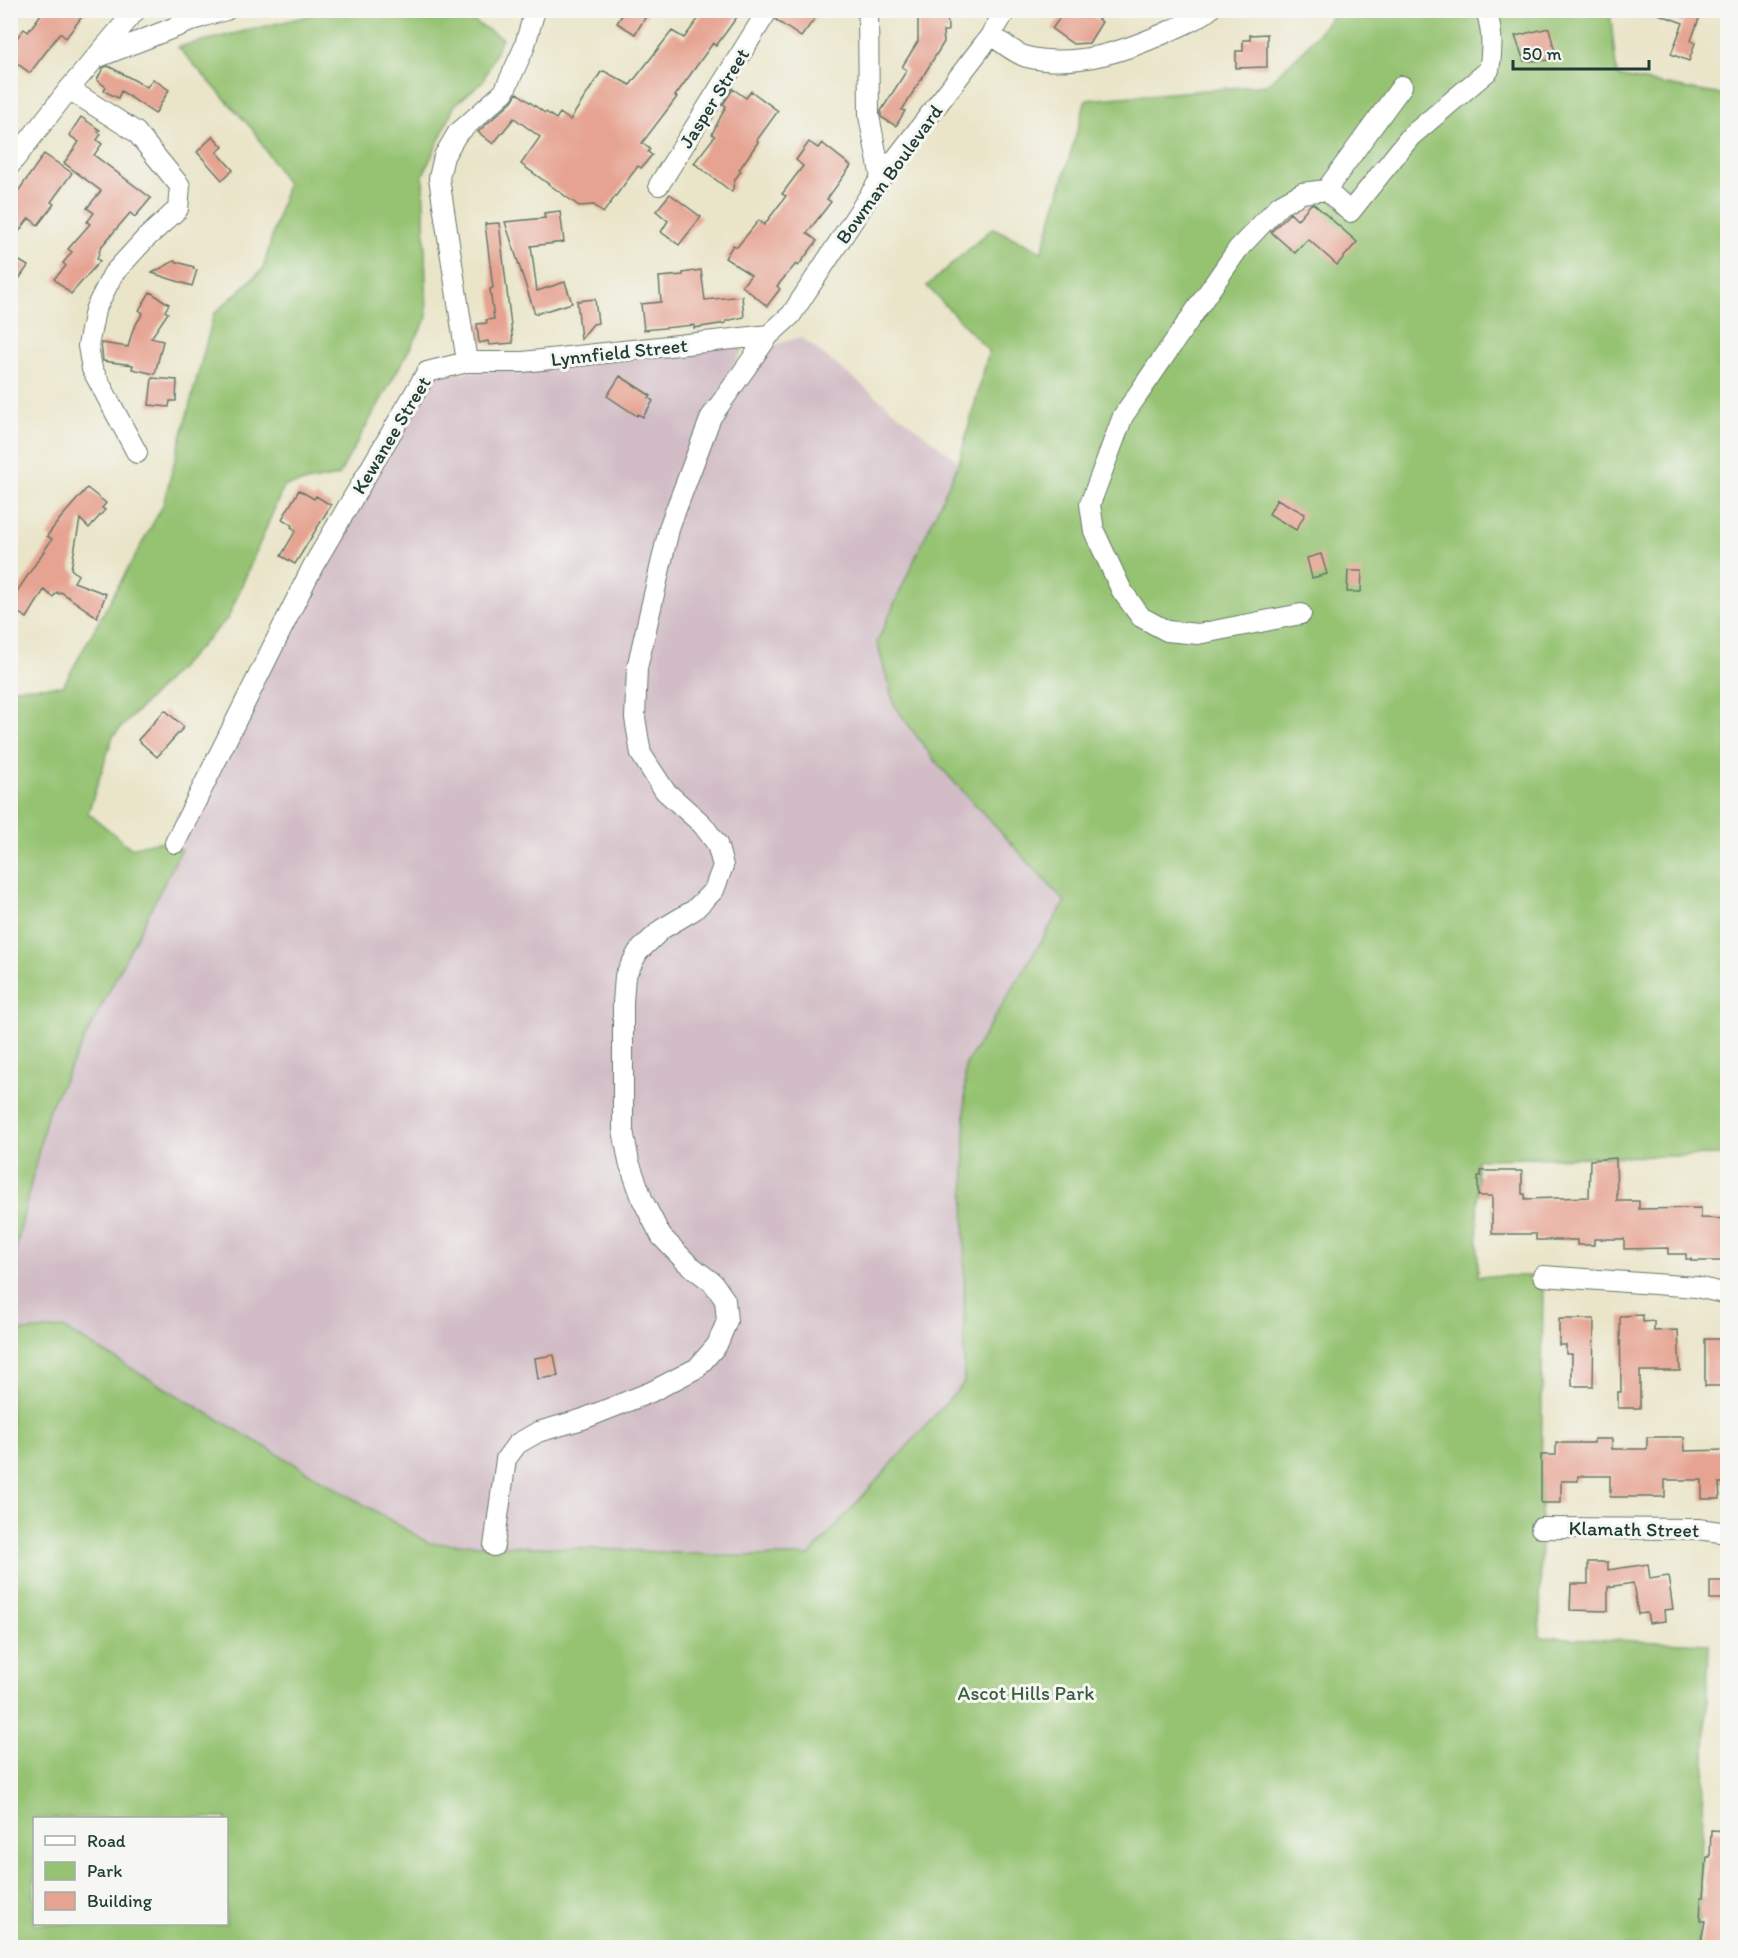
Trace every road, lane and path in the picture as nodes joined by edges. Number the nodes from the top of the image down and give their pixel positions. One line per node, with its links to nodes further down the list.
1 (136, 10): 10 (street)
2 (226, 10): 10 (street)
3 (535, 10): 18 (street)
4 (768, 10): 15 (street, Jasper Street)
5 (867, 10): 14 (street)
6 (1006, 10): 9 (street, Bowman Boulevard)
7 (1209, 10): 9 (street)
8 (1486, 10): 16 (street)
9 (991, 35): 14 (street, Bowman Boulevard)
10 (94, 59): 12 (street)
11 (1402, 86): 16 (street)
12 (69, 89): 13 (street); 19 (street)
13 (10, 165)
14 (881, 178): 17 (street, Bowman Boulevard)
15 (659, 185)
16 (1326, 190): 20 (street)
17 (769, 335): 18 (street, Lynnfield Street); 26 (street, Bowman Boulevard)
18 (467, 362): 21 (street, Kewanee Street)
19 (137, 453)
20 (1301, 614)
21 (175, 843)
22 (1543, 1276): 23 (street)
23 (1728, 1294)
24 (1541, 1528): 25 (street, Klamath Street)
25 (1728, 1533)
26 (494, 1546)

